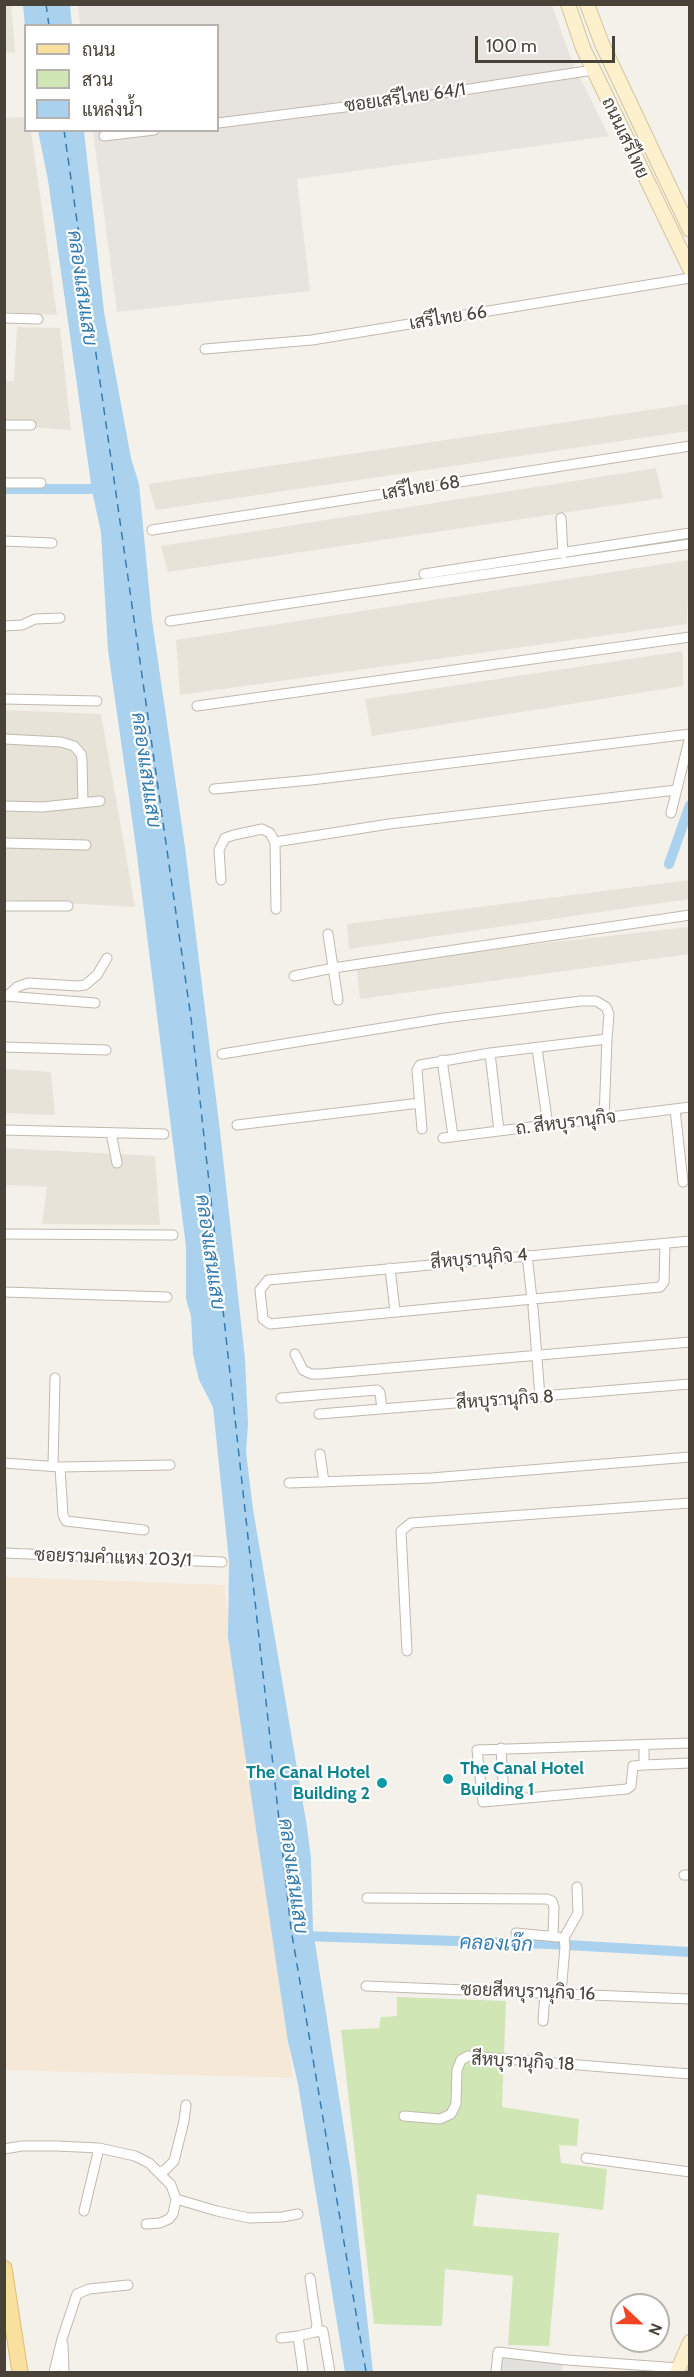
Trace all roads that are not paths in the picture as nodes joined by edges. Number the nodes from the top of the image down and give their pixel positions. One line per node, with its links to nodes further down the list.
1 (568, 4): 3 (main road, ถนนเสรีไทย)
2 (588, 4): 7 (main road, ถนนเสรีไทย)
3 (593, 70): 4 (street, ซอยเสรีไทย 64/1); 8 (main road, ถนนเสรีไทย)
4 (219, 123)
5 (137, 132): 6 (street)
6 (104, 136)
7 (690, 230)
8 (690, 269)
9 (690, 278): 12 (street, เสรีไทย 66)
10 (4, 318): 11 (street)
11 (38, 319)
12 (205, 350)
13 (4, 425): 14 (street)
14 (32, 426)
15 (690, 446): 19 (street, เสรีไทย 68)
16 (4, 483): 17 (street)
17 (41, 483)
18 (561, 518): 24 (street)
19 (152, 530)
20 (690, 533): 24 (street)
21 (4, 541): 22 (street)
22 (52, 543)
23 (690, 544): 27 (street)
24 (563, 554): 25 (street)
25 (424, 574)
26 (60, 618): 28 (street)
27 (170, 621)
28 (4, 626)
29 (690, 637): 32 (street)
30 (4, 699): 31 (street)
31 (97, 701)
32 (197, 706)
33 (690, 735): 35 (street); 36 (street)
34 (4, 739): 38 (street)
35 (214, 789)
36 (676, 790): 40 (street); 41 (street)
37 (100, 801): 38 (street)
38 (83, 803): 39 (street)
39 (4, 806)
40 (671, 813)
41 (275, 842): 44 (street); 47 (street)
42 (4, 843): 43 (street)
43 (86, 845)
44 (221, 880)
45 (4, 906): 46 (street)
46 (68, 906)
47 (276, 909)
48 (690, 915): 51 (street)
49 (328, 934): 51 (street)
50 (107, 958): 53 (street)
51 (333, 968): 52 (street); 54 (street)
52 (294, 976)
53 (6, 996): 55 (street)
54 (338, 1000)
55 (95, 1003)
56 (607, 1039): 58 (street); 61 (street); 66 (street)
57 (4, 1047): 59 (street)
58 (537, 1048): 60 (street); 68 (street)
59 (106, 1050)
60 (490, 1053): 62 (street); 71 (street)
61 (222, 1054)
62 (442, 1060): 63 (street); 74 (street)
63 (420, 1103): 67 (street); 69 (street)
64 (690, 1107): 65 (street, ถ. สีหบุรานุกิจ)
65 (675, 1109): 66 (street, ถ. สีหบุรานุกิจ); 77 (street)
66 (604, 1119): 68 (street, ถ. สีหบุรานุกิจ)
67 (237, 1125)
68 (548, 1126): 71 (street, ถ. สีหบุรานุกิจ)
69 (422, 1129)
70 (4, 1130): 72 (street)
71 (499, 1131): 74 (street, ถ. สีหบุรานุกิจ)
72 (111, 1133): 73 (street); 76 (street)
73 (164, 1134)
74 (453, 1136): 75 (street, ถ. สีหบุรานุกิจ)
75 (443, 1138)
76 (117, 1163)
77 (683, 1182)
78 (4, 1234): 79 (street)
79 (174, 1236)
80 (690, 1241): 81 (street, สีหบุรานุกิจ 4)
81 (665, 1244): 82 (street, สีหบุรานุกิจ 4); 86 (street)
82 (527, 1255): 83 (street, สีหบุรานุกิจ 4); 86 (street)
83 (390, 1268): 87 (street); 87 (street, สีหบุรานุกิจ 4)
84 (4, 1292): 85 (street)
85 (167, 1297)
86 (532, 1303): 87 (street); 90 (street)
87 (395, 1311)
88 (690, 1341): 90 (street)
89 (295, 1354): 90 (street)
90 (538, 1355): 93 (street)
91 (55, 1378): 101 (street)
92 (690, 1384): 93 (street, สีหบุรานุกิจ 8)
93 (540, 1397): 95 (street, สีหบุรานุกิจ 8)
94 (281, 1398): 95 (street)
95 (382, 1409): 96 (street, สีหบุรานุกิจ 8)
96 (320, 1414)
97 (320, 1454): 102 (street)
98 (690, 1457): 102 (street)
99 (4, 1463): 101 (street)
100 (170, 1465): 101 (street)
101 (57, 1467): 105 (street)
102 (324, 1482): 103 (street)
103 (289, 1483)
104 (690, 1503): 108 (street)
105 (144, 1530)
106 (4, 1554): 107 (street, ซอยรามคำแหง 203/1)
107 (222, 1562)
108 (407, 1651)
109 (690, 1743): 110 (street)
110 (644, 1745): 111 (street); 113 (street)
111 (501, 1748): 114 (street); 114 (street)
112 (690, 1763): 113 (street)
113 (644, 1765): 114 (street)
114 (504, 1800)
115 (577, 1887): 119 (street)
116 (367, 1898): 118 (street)
117 (516, 1933): 118 (street)
118 (553, 1936): 119 (street)
119 (564, 1938): 122 (street)
120 (366, 1986): 121 (street, ซอยสีหบุรานุกิจ 16)
121 (545, 1992): 122 (street, ซอยสีหบุรานุกิจ 16); 124 (street)
122 (561, 1993): 123 (street, ซอยสีหบุรานุกิจ 16)
123 (690, 1999)
124 (543, 2021)
125 (690, 2074): 127 (street, สีหบุรานุกิจ 18)
126 (186, 2105): 131 (street)
127 (404, 2116)
128 (99, 2148): 129 (street); 131 (street); 134 (street)
129 (4, 2149)
130 (586, 2158): 132 (street)
131 (160, 2172): 133 (street)
132 (690, 2172)
133 (176, 2199): 135 (street); 136 (street)
134 (84, 2211)
135 (298, 2214)
136 (146, 2224)
137 (4, 2268): 146 (main road)
138 (310, 2278): 140 (street)
139 (128, 2285): 143 (street)
140 (315, 2332): 141 (street); 150 (street)
141 (298, 2336): 142 (street); 149 (street)
142 (281, 2338)
143 (62, 2339): 147 (street); 148 (street)
144 (690, 2342): 145 (main road)
145 (678, 2370): 151 (street)
146 (20, 2373)
147 (54, 2373)
148 (64, 2373)
149 (303, 2373)
150 (330, 2373)
151 (496, 2373)

